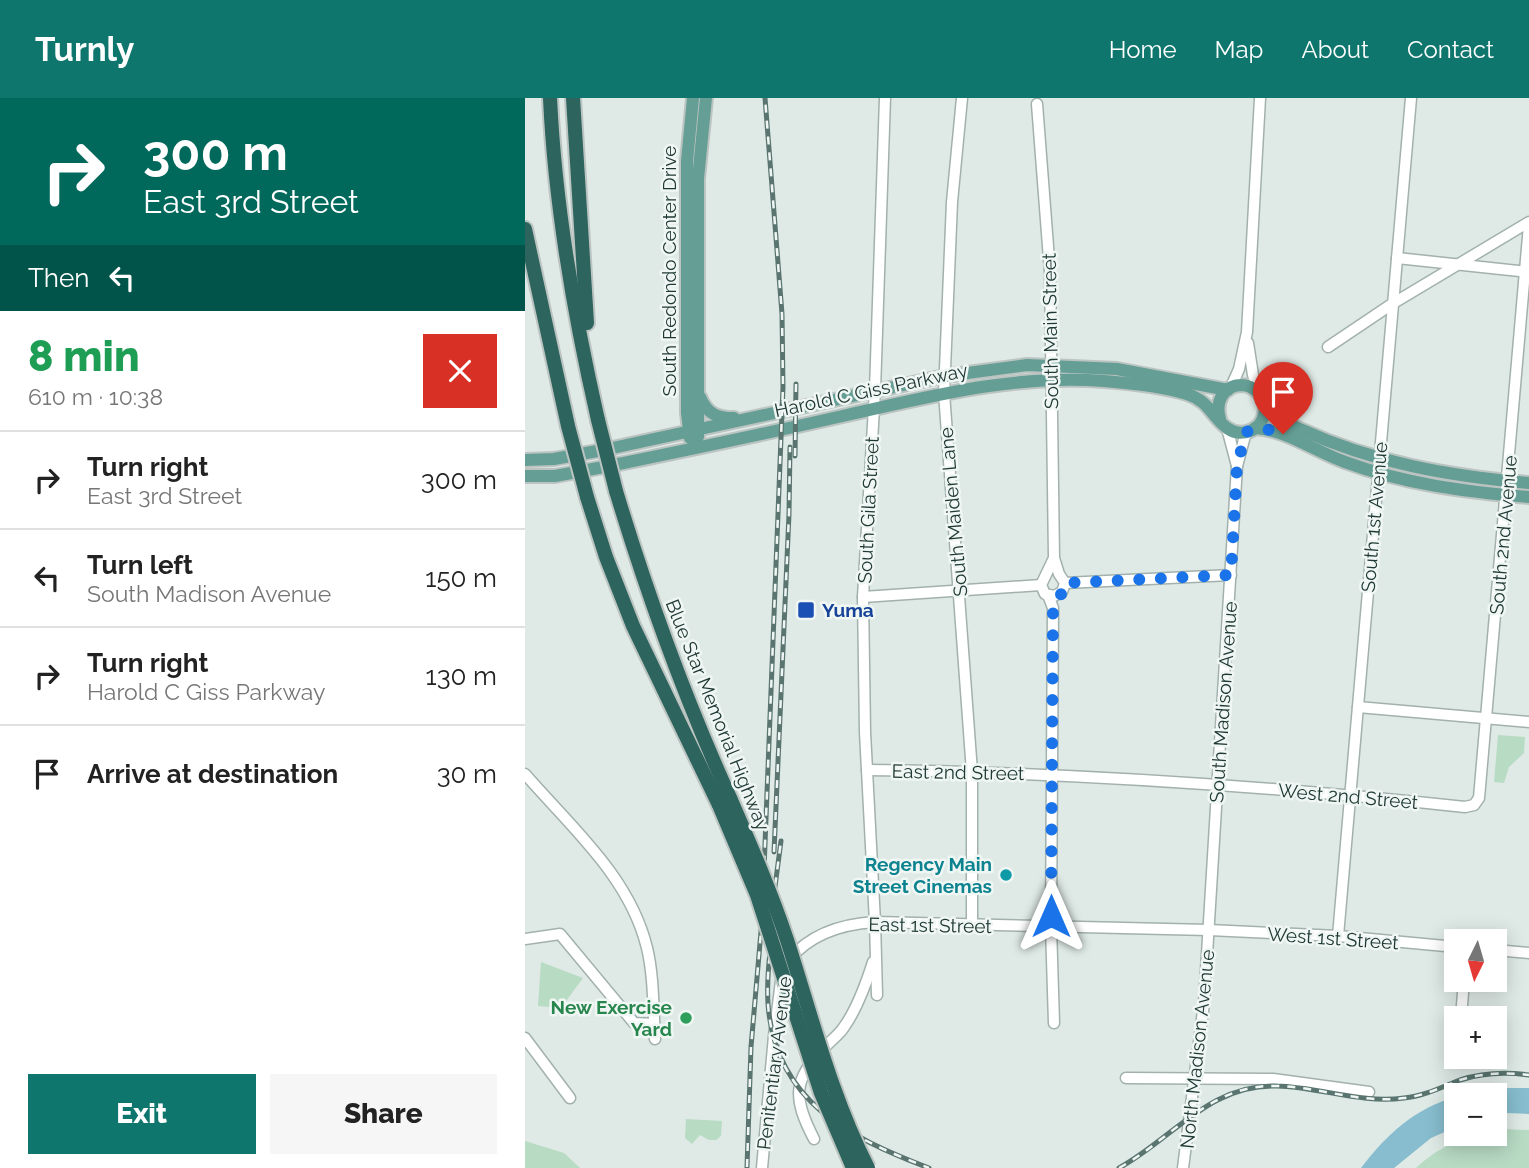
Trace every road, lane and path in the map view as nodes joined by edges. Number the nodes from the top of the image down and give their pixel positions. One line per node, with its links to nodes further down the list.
1 (550, 98): 25 (highway, Blue Star Memorial Highway)
2 (573, 98): 25 (highway)
3 (693, 98): 30 (main road, South Redondo Center Drive)
4 (706, 98): 26 (main road, South Redondo Center Drive)
5 (885, 98): 24 (street, South Gila Street)
6 (962, 98): 20 (street, South Maiden Lane)
7 (1260, 98): 17 (street)
8 (1411, 98): 12 (street, South 1st Avenue)
9 (1037, 104): 19 (street, South Main Street)
10 (1529, 224): 13 (street); 15 (street, South 2nd Avenue)
11 (525, 229): 23 (highway, Blue Star Memorial Highway)
12 (1397, 258): 13 (street); 16 (street, South 1st Avenue)
13 (1459, 264): 15 (street); 16 (street)
14 (525, 269): 23 (highway)
15 (1527, 272): 40 (street, South 2nd Avenue)
16 (1392, 304): 18 (street); 38 (street, South 1st Avenue)
17 (1247, 332): 22 (street); 28 (street)
18 (1328, 347)
19 (1051, 365): 20 (main road, Harold C Giss Parkway); 21 (street, South Main Street); 22 (main road, Harold C Giss Parkway)
20 (944, 376): 24 (main road, Harold C Giss Parkway); 27 (street, South Maiden Lane)
21 (1052, 380): 27 (main road, Harold C Giss Parkway); 32 (main road, Harold C Giss Parkway); 45 (street, South Main Street)
22 (1230, 388): 28 (main road); 32 (main road)
23 (559, 389): 62 (highway, Blue Star Memorial Highway, bridge)
24 (875, 390): 29 (street, South Gila Street); 31 (main road, Harold C Giss Parkway)
25 (591, 391): 62 (highway, Blue Star Memorial Highway, bridge)
26 (698, 391): 31 (main road); 35 (main road, South Redondo Center Drive)
27 (944, 393): 29 (main road, Harold C Giss Parkway); 47 (street, South Maiden Lane)
28 (1261, 396): 33 (main road); 38 (main road)
29 (874, 409): 35 (main road, Harold C Giss Parkway); 50 (street, South Gila Street)
30 (687, 413): 34 (main road); 35 (main road, South Redondo Center Drive)
31 (752, 418): 35 (main road, Harold C Giss Parkway)
32 (1223, 423): 33 (main road); 37 (street)
33 (1250, 430): 37 (street, South Madison Avenue); 38 (main road)
34 (666, 437): 35 (main road, Harold C Giss Parkway); 36 (main road, Harold C Giss Parkway)
35 (697, 438): 39 (main road, Harold C Giss Parkway)
36 (525, 460)
37 (1237, 466): 44 (street, South Madison Avenue)
38 (1378, 466): 40 (main road); 42 (main road); 52 (street, South 1st Avenue)
39 (525, 476)
40 (1507, 481): 41 (main road); 42 (street, South 2nd Avenue)
41 (1529, 483)
42 (1506, 495): 43 (main road); 53 (street, South 2nd Avenue)
43 (1529, 497)
44 (1231, 575): 45 (street); 59 (street, South Madison Avenue)
45 (1057, 577): 46 (street); 48 (street)
46 (1041, 585): 47 (street); 49 (street)
47 (960, 589): 50 (street); 56 (street, South Maiden Lane)
48 (1060, 594): 49 (street); 51 (street)
49 (1048, 595): 51 (street)
50 (863, 597): 55 (street, South Gila Street)
51 (1053, 608): 58 (street)
52 (1358, 706): 53 (street); 60 (street, South 1st Avenue)
53 (1486, 718): 54 (street); 61 (street, South 2nd Avenue)
54 (1529, 722)
55 (867, 770): 56 (street, East 2nd Street); 63 (street, South Gila Street)
56 (972, 772): 58 (street, East 2nd Street); 64 (street, South Maiden Lane)
57 (525, 774): 76 (street)
58 (1051, 775): 59 (street, East 2nd Street); 65 (street)
59 (1217, 786): 60 (street, West 2nd Street); 66 (street, South Madison Avenue)
60 (1351, 796): 61 (street, West 2nd Street); 67 (street, South 1st Avenue)
61 (1477, 802)
62 (725, 803): 85 (highway, Blue Star Memorial Highway, bridge); 86 (highway, Blue Star Memorial Highway, bridge)
63 (875, 922): 64 (street, East 1st Street); 72 (street, South Gila Street); 73 (street, East 1st Street)
64 (972, 926): 65 (street, East 1st Street)
65 (1051, 928): 66 (street, East 1st Street); 75 (street)
66 (1209, 930): 67 (street, West 1st Street); 80 (street, North Madison Avenue)
67 (1338, 936): 69 (street, West 1st Street)
68 (525, 939): 76 (street)
69 (1444, 946)
70 (1507, 951): 71 (street)
71 (1529, 953)
72 (876, 955): 74 (street, South Gila Street); 83 (street)
73 (789, 960): 84 (street, Penitentiary Avenue)
74 (877, 995)
75 (1054, 1023)
76 (654, 1024): 78 (street)
77 (525, 1038): 82 (street)
78 (655, 1039)
79 (1126, 1078): 80 (street)
80 (1196, 1079): 81 (street); 87 (street, North Madison Avenue)
81 (1369, 1092)
82 (570, 1098)
83 (814, 1139)
84 (762, 1168)
85 (853, 1168)
86 (868, 1168)
87 (1183, 1168)

